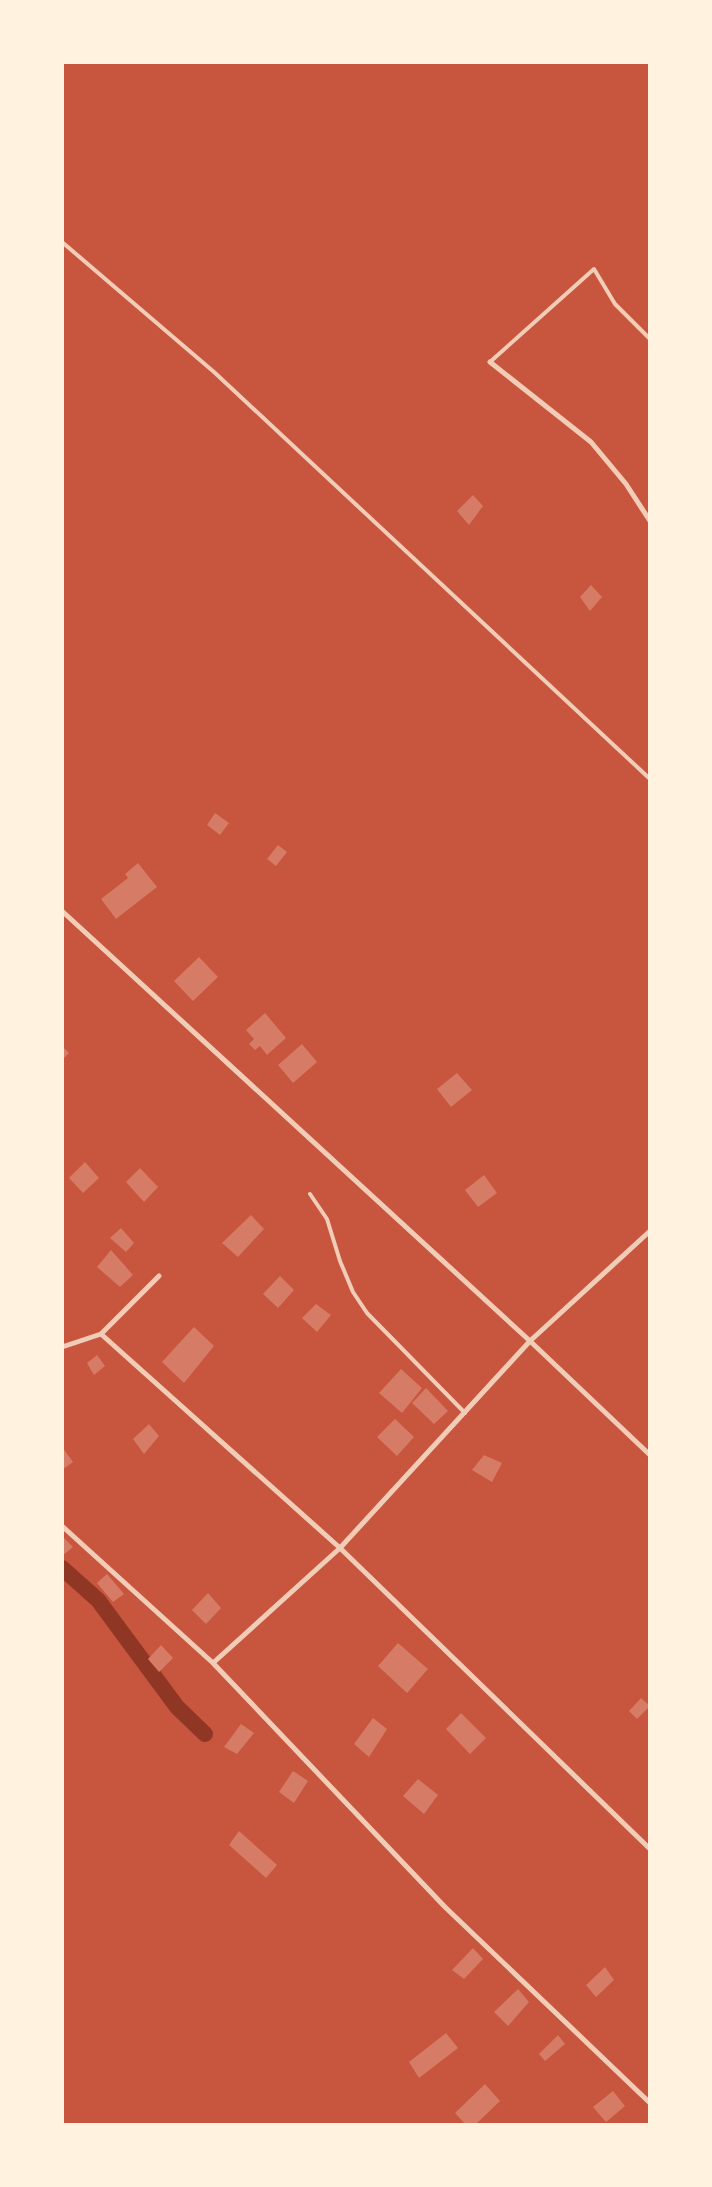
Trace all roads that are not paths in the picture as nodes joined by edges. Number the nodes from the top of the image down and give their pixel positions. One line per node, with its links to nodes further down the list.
1 (62, 242): 5 (lane)
2 (650, 340): 3 (lane)
3 (490, 362): 4 (street)
4 (650, 521)
5 (650, 779)
6 (62, 911): 11 (street)
7 (310, 1194): 13 (lane)
8 (650, 1231): 11 (street)
9 (159, 1276): 10 (street)
10 (101, 1334): 12 (street); 16 (street)
11 (530, 1340): 13 (street); 14 (street)
12 (62, 1347)
13 (465, 1413): 16 (street)
14 (650, 1455)
15 (62, 1526): 17 (street)
16 (340, 1548): 17 (street); 18 (street)
17 (213, 1662): 19 (street)
18 (650, 1849)
19 (650, 2103)

